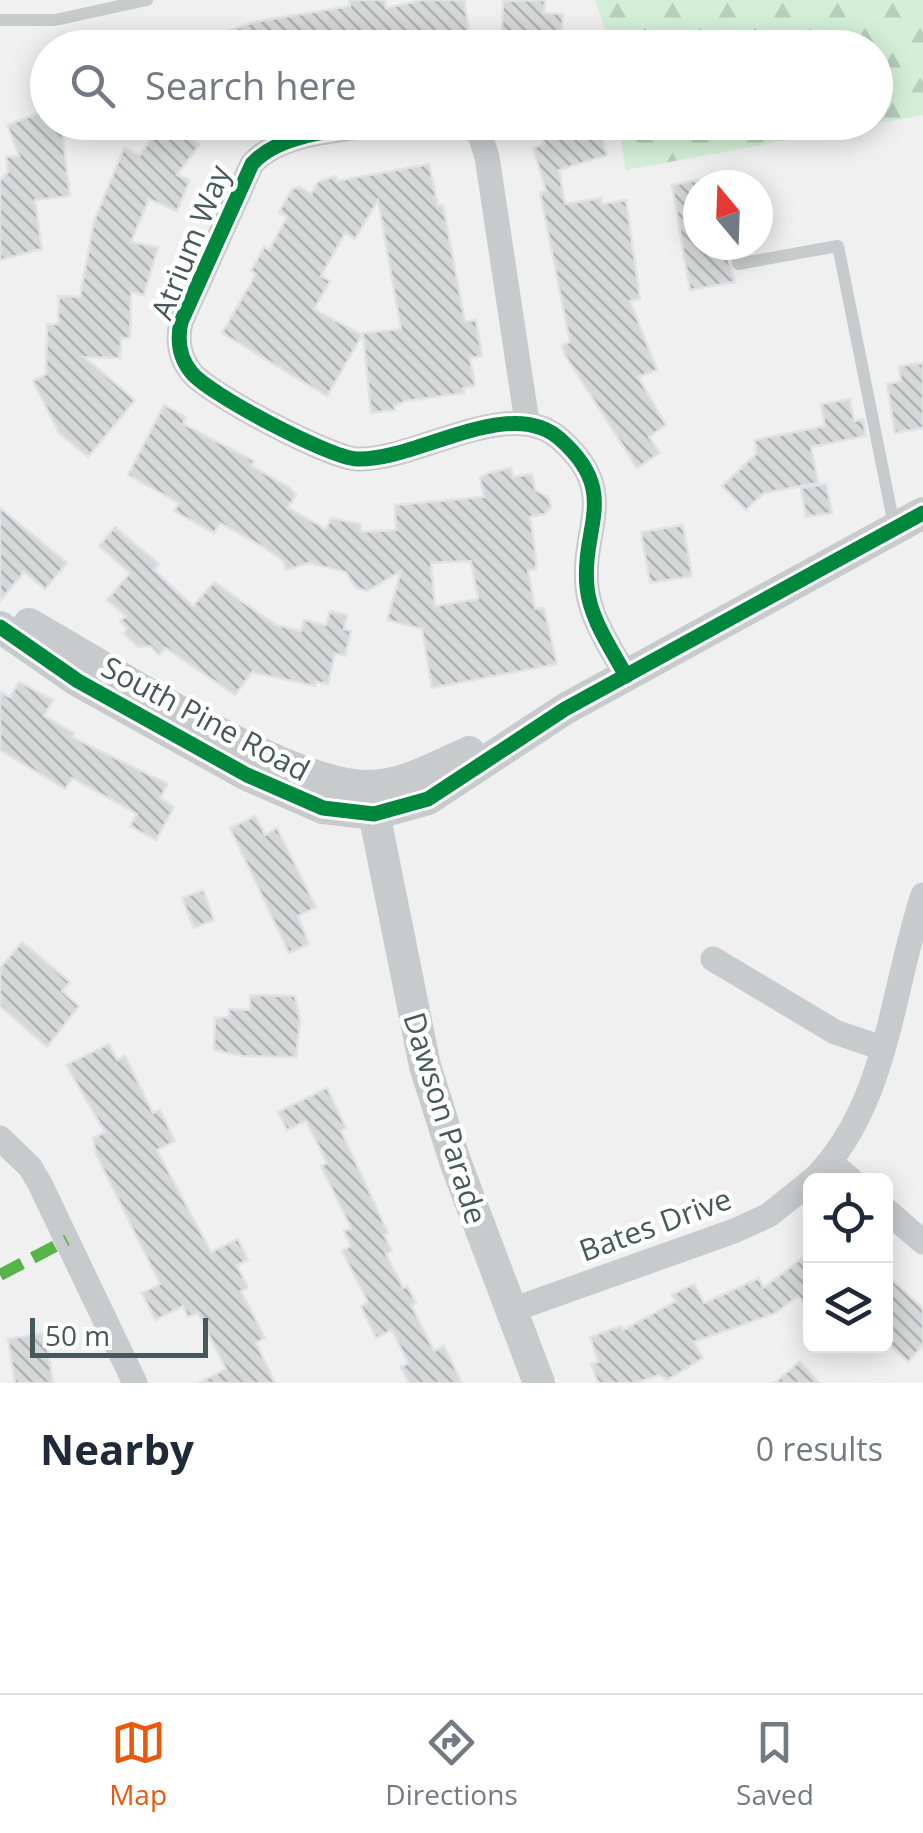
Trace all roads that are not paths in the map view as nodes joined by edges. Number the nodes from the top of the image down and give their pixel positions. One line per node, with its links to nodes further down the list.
1 (147, 0): 2 (lane)
2 (0, 20)
3 (298, 140): 8 (street, Atrium Way)
4 (481, 140): 8 (street)
5 (773, 258): 9 (lane)
6 (737, 260): 7 (lane)
7 (760, 260)
8 (527, 422): 12 (street)
9 (908, 519): 12 (street, South Pine Road)
10 (0, 608): 13 (street, South Pine Road)
11 (0, 627): 13 (street, South Pine Road)
12 (626, 676): 13 (street, South Pine Road)
13 (371, 800): 22 (street, Dawson Parade)
14 (923, 895): 16 (street, Bates Drive)
15 (713, 959): 16 (street)
16 (882, 1048): 18 (street, Bates Drive)
17 (0, 1138): 23 (street)
18 (819, 1173)
19 (803, 1187): 22 (street, Bates Drive)
20 (893, 1216): 21 (street)
21 (923, 1242)
22 (512, 1310): 24 (street, Dawson Parade)
23 (135, 1383)
24 (540, 1383)

